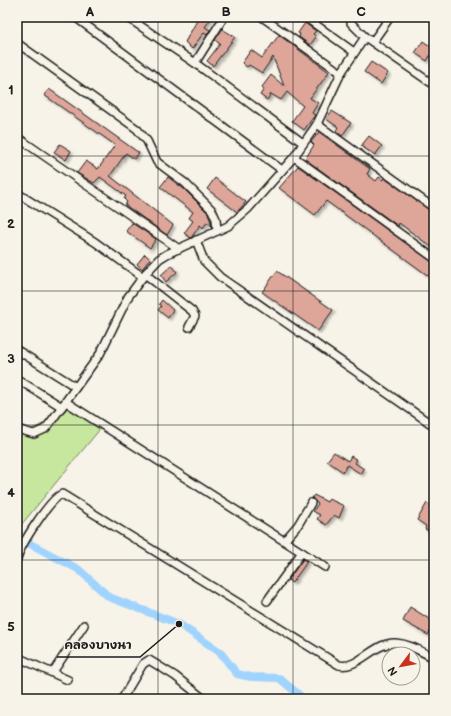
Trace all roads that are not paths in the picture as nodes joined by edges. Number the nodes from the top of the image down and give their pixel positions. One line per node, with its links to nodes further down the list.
1 (75, 17): 19 (street)
2 (127, 17): 12 (street)
3 (224, 17): 12 (street)
4 (262, 17): 13 (street)
5 (305, 17): 11 (street)
6 (351, 17): 8 (street)
7 (388, 20): 9 (street)
8 (365, 37): 9 (street); 11 (street)
9 (373, 41): 14 (street)
10 (17, 43): 22 (street)
11 (354, 52): 13 (street)
12 (195, 64): 17 (street)
13 (341, 73): 15 (street)
14 (434, 85)
15 (317, 124): 17 (street); 21 (street)
16 (17, 137): 24 (street)
17 (303, 143): 18 (street)
18 (294, 157): 19 (street); 25 (street)
19 (282, 170): 22 (street)
20 (17, 193): 26 (street)
21 (434, 208)
22 (217, 231): 23 (street)
23 (196, 240): 24 (street); 32 (street)
24 (178, 249): 26 (street)
25 (434, 258)
26 (144, 276): 27 (street); 30 (street)
27 (189, 327)
28 (17, 350): 30 (street)
29 (17, 379): 31 (street)
30 (76, 387): 31 (street)
31 (64, 405): 33 (street); 35 (street)
32 (434, 426)
33 (17, 429)
34 (311, 503): 35 (street)
35 (284, 540): 36 (street)
36 (302, 552): 38 (street); 39 (street)
37 (17, 558): 42 (street)
38 (325, 567)
39 (267, 601)
40 (84, 625): 43 (street)
41 (17, 657): 43 (street)
42 (434, 658)
43 (53, 672): 44 (street)
44 (68, 680)
45 (122, 699): 46 (street)
46 (204, 699)

